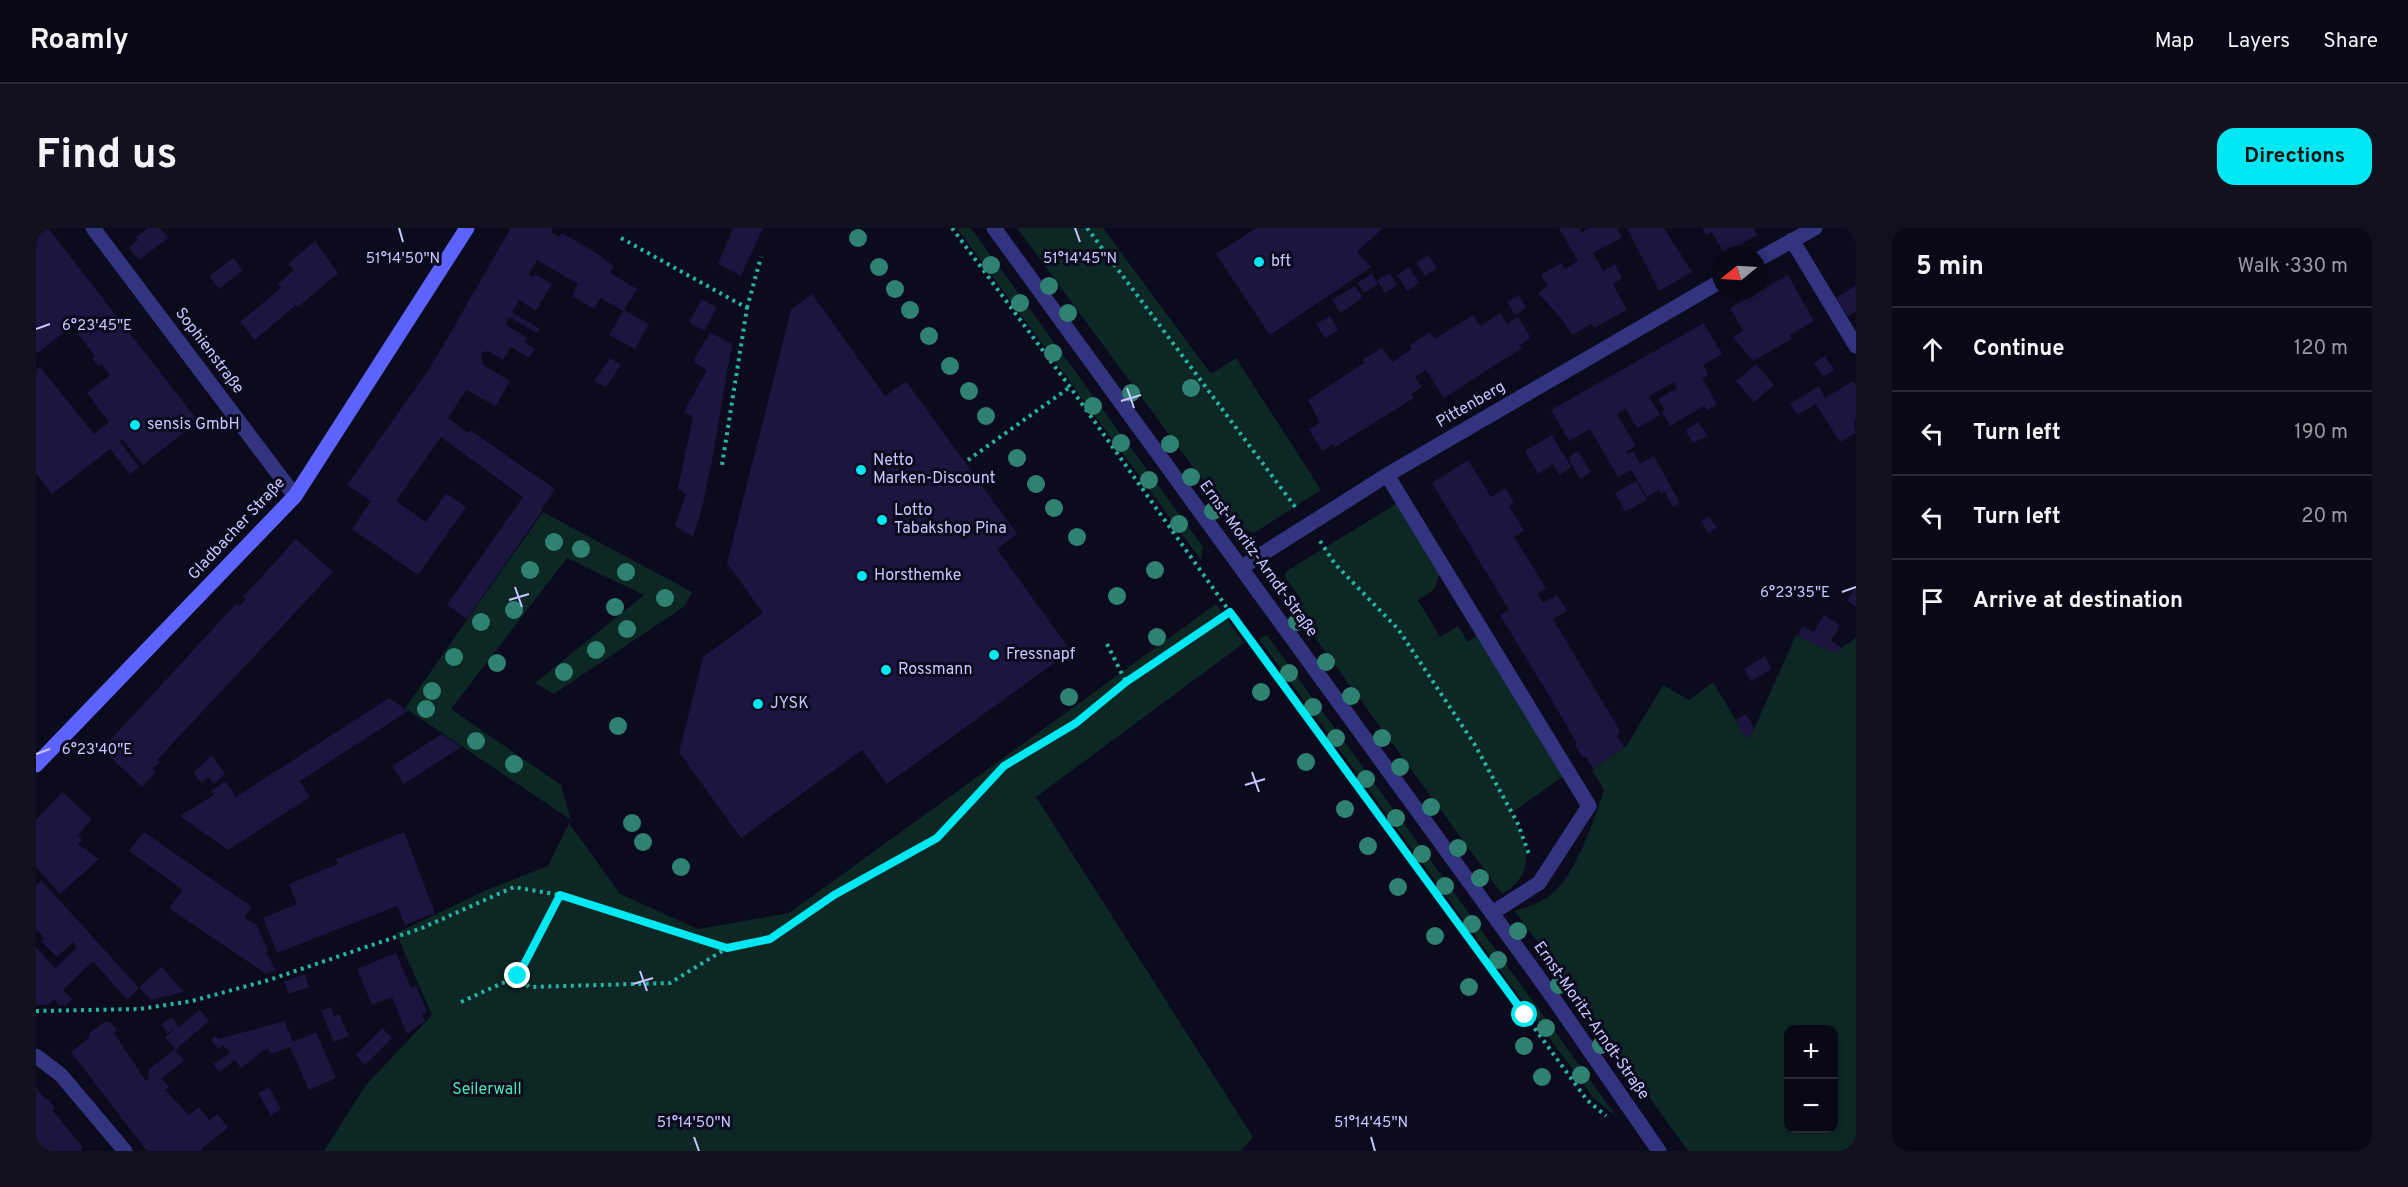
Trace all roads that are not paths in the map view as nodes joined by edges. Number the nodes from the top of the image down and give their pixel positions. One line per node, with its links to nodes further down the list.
1 (93, 228): 10 (street, Sophienstraße)
2 (467, 228): 10 (main road, Gladbacher Straße)
3 (994, 228): 11 (street, Ernst-Moritz-Arndt-Straße)
4 (1815, 228): 5 (street)
5 (1792, 240): 6 (street); 8 (street)
6 (1766, 255)
7 (1712, 286): 9 (street, Pittenberg)
8 (1856, 346)
9 (1387, 475): 11 (street, Pittenberg); 13 (street)
10 (295, 496): 12 (main road, Gladbacher Straße)
11 (1242, 567): 13 (street, Ernst-Moritz-Arndt-Straße)
12 (36, 765)
13 (1492, 913): 16 (street, Ernst-Moritz-Arndt-Straße)
14 (36, 1056): 15 (street)
15 (123, 1150)
16 (1659, 1151)

